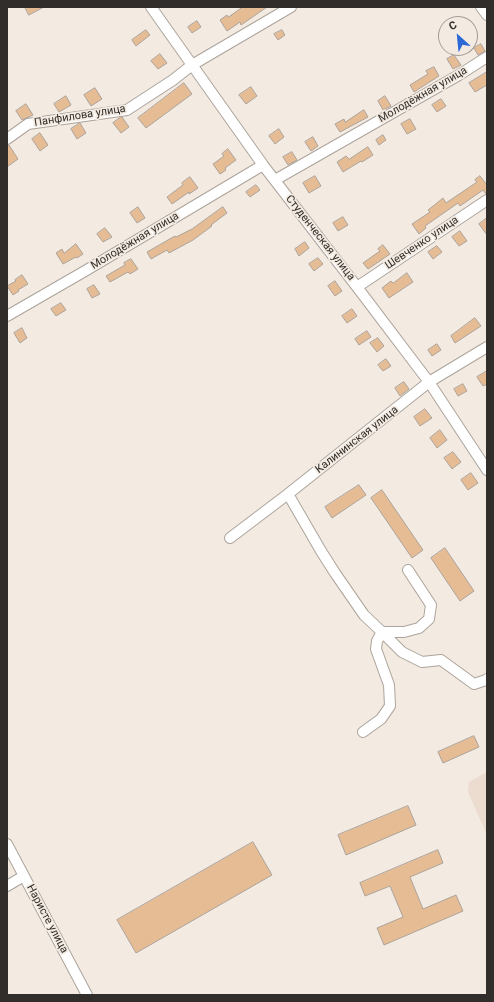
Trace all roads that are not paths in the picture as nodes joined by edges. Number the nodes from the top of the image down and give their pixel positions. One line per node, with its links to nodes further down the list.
1 (151, 7): 6 (street, Студенческая улица)
2 (291, 7): 6 (street)
3 (481, 7): 4 (street)
4 (487, 15)
5 (487, 57): 9 (street, Молодёжная улица)
6 (192, 65): 7 (street, Панфилова улица); 8 (street, Студенческая улица)
7 (7, 138)
8 (263, 165): 9 (street, Студенческая улица); 12 (street, Молодёжная улица)
9 (275, 180): 11 (street, Студенческая улица)
10 (487, 200): 11 (street, Шевченко улица)
11 (357, 287): 14 (street, Студенческая улица)
12 (7, 316)
13 (487, 347): 14 (street, Калининская улица)
14 (429, 382): 15 (street, Студенческая улица); 16 (street, Калининская улица)
15 (487, 470)
16 (288, 494): 17 (street, Калининская улица); 19 (street)
17 (230, 538)
18 (408, 570): 19 (street)
19 (382, 632): 20 (street); 21 (street)
20 (487, 679)
21 (363, 732)
22 (7, 844): 23 (street, Наристе улица)
23 (24, 876): 24 (street); 25 (street, Наристе улица)
24 (7, 886)
25 (87, 995)

